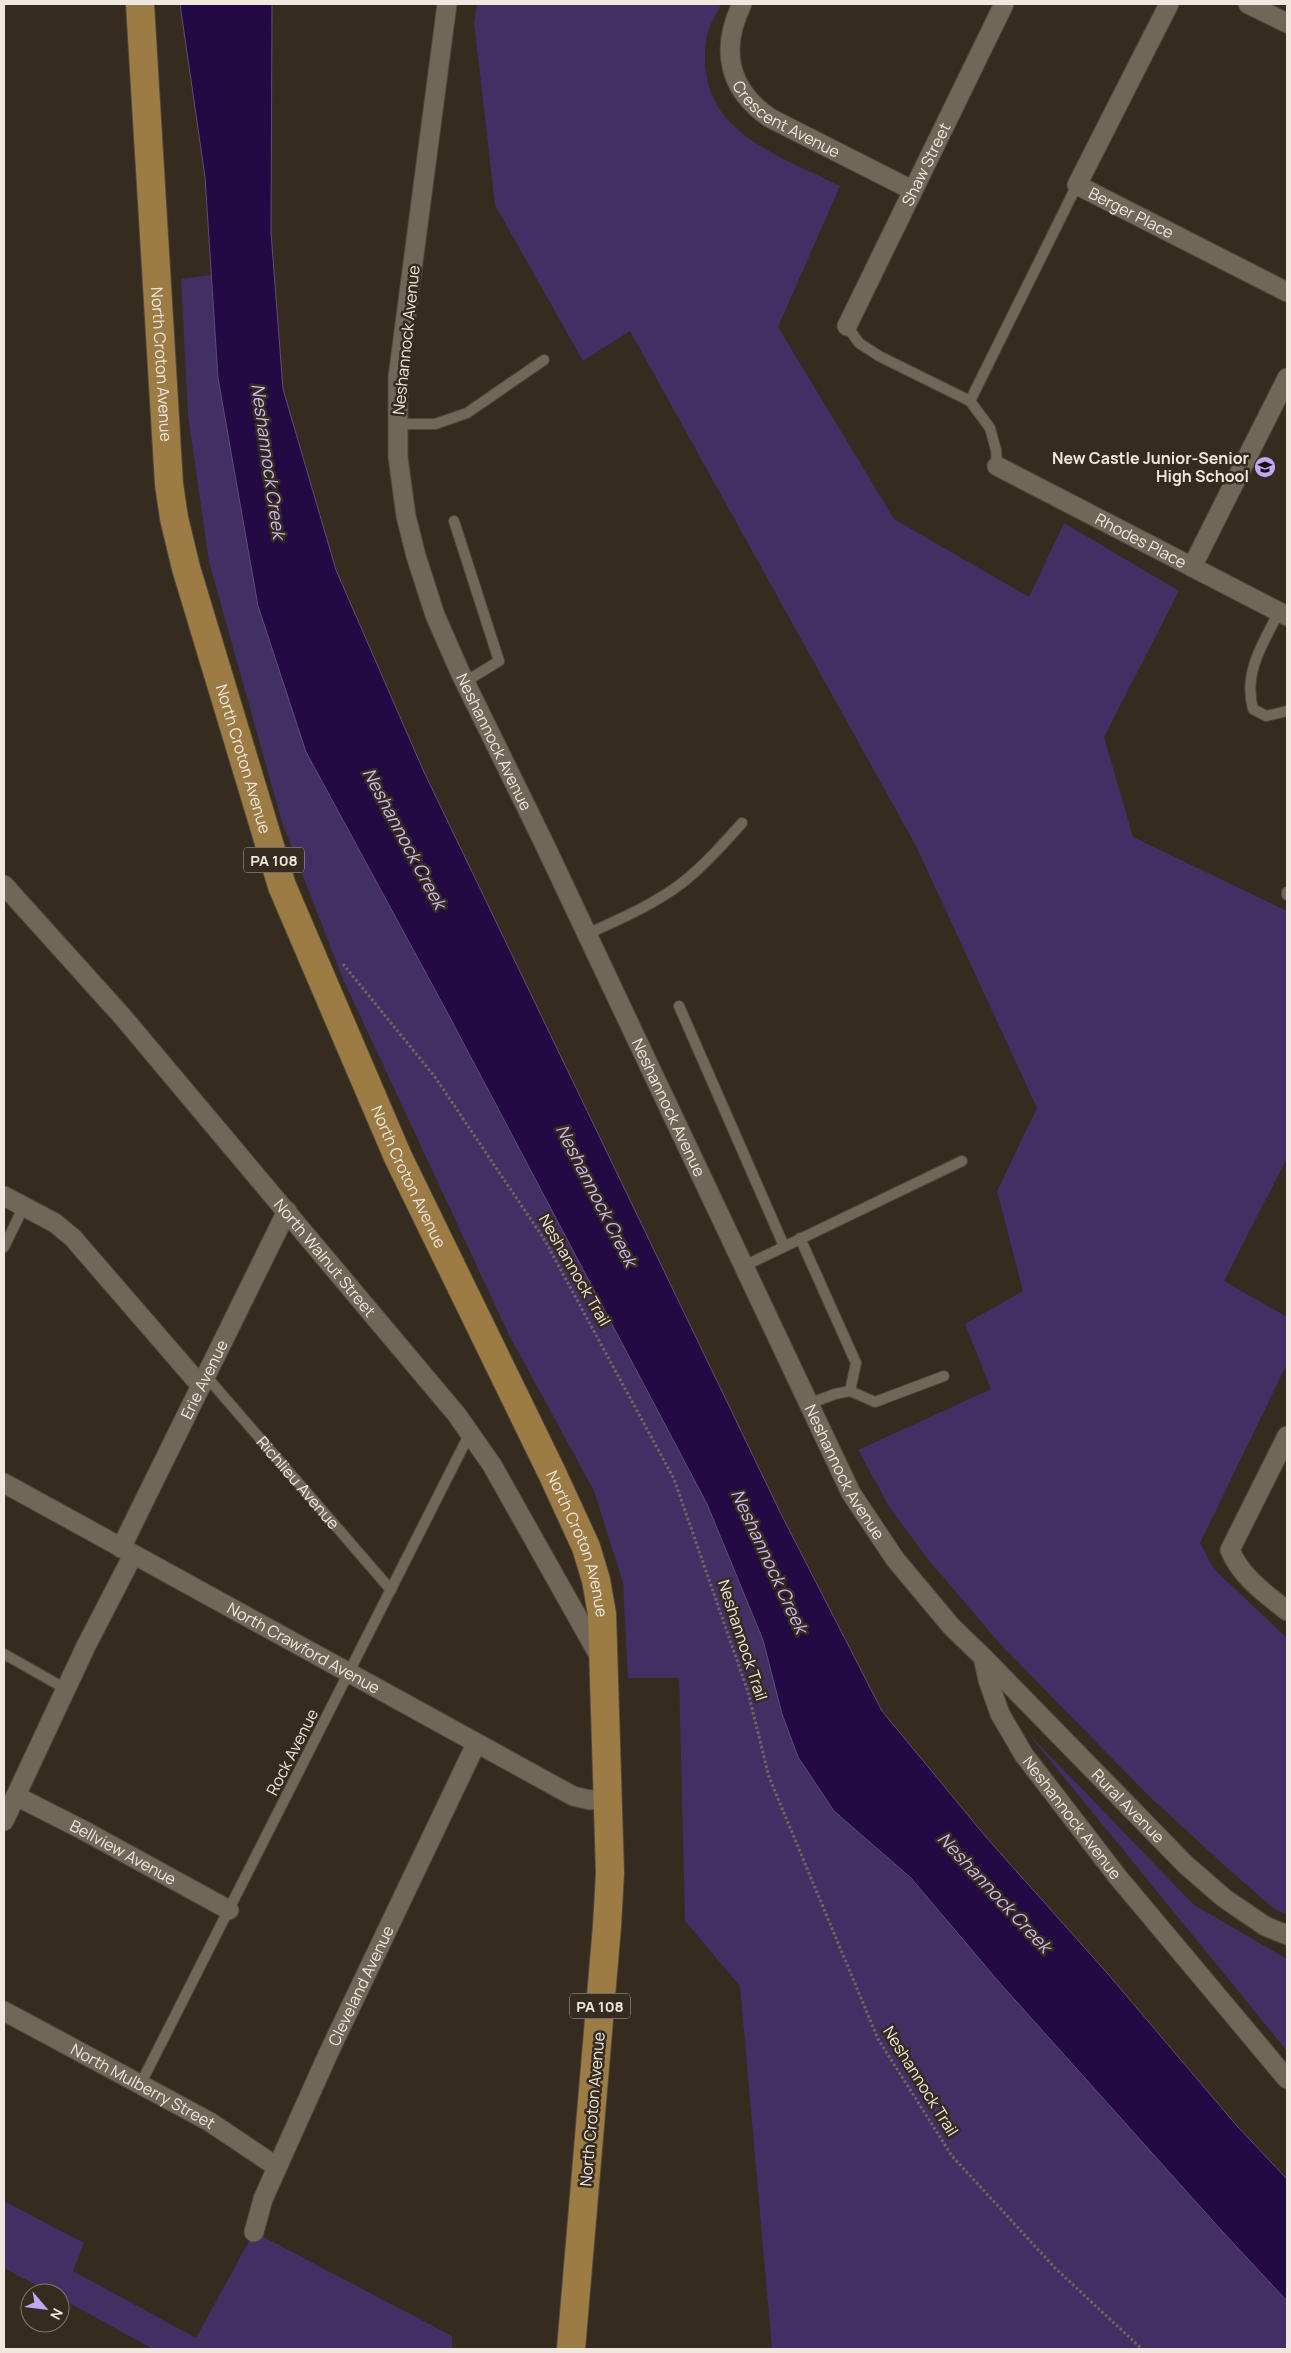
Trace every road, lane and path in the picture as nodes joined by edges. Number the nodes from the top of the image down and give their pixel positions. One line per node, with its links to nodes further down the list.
1 (140, 4): 47 (main road, North Croton Avenue / PA 108)
2 (447, 4): 15 (street, Neshannock Avenue)
3 (742, 4): 9 (street, Crescent Avenue)
4 (1004, 4): 9 (street, Shaw Street)
5 (1169, 4): 8 (street, Berger Place)
6 (1248, 4): 7 (street)
7 (1287, 23)
8 (1077, 185): 10 (street, Berger Place); 14 (lane)
9 (912, 190): 11 (street, Shaw Street)
10 (1287, 292)
11 (847, 326): 14 (lane)
12 (544, 360): 15 (lane)
13 (1287, 378): 18 (street)
14 (970, 401): 16 (lane)
15 (397, 424): 20 (street, Neshannock Avenue)
16 (997, 466): 18 (street, Rhodes Place)
17 (454, 521): 20 (lane)
18 (1192, 567): 19 (street, Rhodes Place)
19 (1283, 614): 21 (lane)
20 (465, 682): 24 (street, Neshannock Avenue)
21 (1287, 711)
22 (742, 823): 24 (lane)
23 (4, 885): 30 (street, North Walnut Street)
24 (587, 934): 34 (street, Neshannock Avenue)
25 (341, 961): 62 (path, Neshannock Trail)
26 (679, 1006): 32 (lane)
27 (962, 1160): 31 (lane)
28 (4, 1196): 29 (street, Richlieu Avenue)
29 (24, 1206): 33 (lane); 36 (street, Richlieu Avenue)
30 (287, 1211): 36 (street, Erie Avenue); 39 (street, North Walnut Street)
31 (800, 1238): 32 (lane); 37 (lane)
32 (784, 1246): 34 (lane)
33 (4, 1247)
34 (744, 1266): 38 (street, Neshannock Avenue)
35 (944, 1376): 37 (lane)
36 (204, 1381): 42 (street, Erie Avenue); 43 (lane, Richlieu Avenue)
37 (850, 1391): 38 (lane)
38 (808, 1404): 46 (street, Neshannock Avenue)
39 (470, 1433): 43 (lane, Rock Avenue); 47 (street, North Walnut Street)
40 (1287, 1436): 44 (street)
41 (4, 1484): 42 (street, North Crawford Avenue)
42 (127, 1551): 48 (street, North Crawford Avenue); 49 (street, Erie Avenue)
43 (390, 1590): 48 (lane, Rock Avenue)
44 (1287, 1611)
45 (4, 1654): 49 (lane)
46 (983, 1657): 55 (street, Rural Avenue); 57 (street, Neshannock Avenue)
47 (603, 1662): 52 (main road, North Croton Avenue / PA 108)
48 (348, 1674): 50 (street, North Crawford Avenue); 54 (lane, Rock Avenue)
49 (66, 1689): 51 (street, Erie Avenue)
50 (476, 1744): 52 (street, North Crawford Avenue); 59 (street, Cleveland Avenue)
51 (16, 1796): 53 (street, Erie Avenue); 54 (street, Bellview Avenue)
52 (608, 1798): 61 (main road, North Croton Avenue / PA 108)
53 (4, 1821)
54 (229, 1910): 58 (lane, Rock Avenue)
55 (1287, 1935)
56 (4, 2011): 58 (street, North Mulberry Street)
57 (1287, 2079)
58 (140, 2085): 59 (street, North Mulberry Street)
59 (277, 2168): 60 (street, Cleveland Avenue)
60 (254, 2232)
61 (571, 2349)
62 (1142, 2349)

